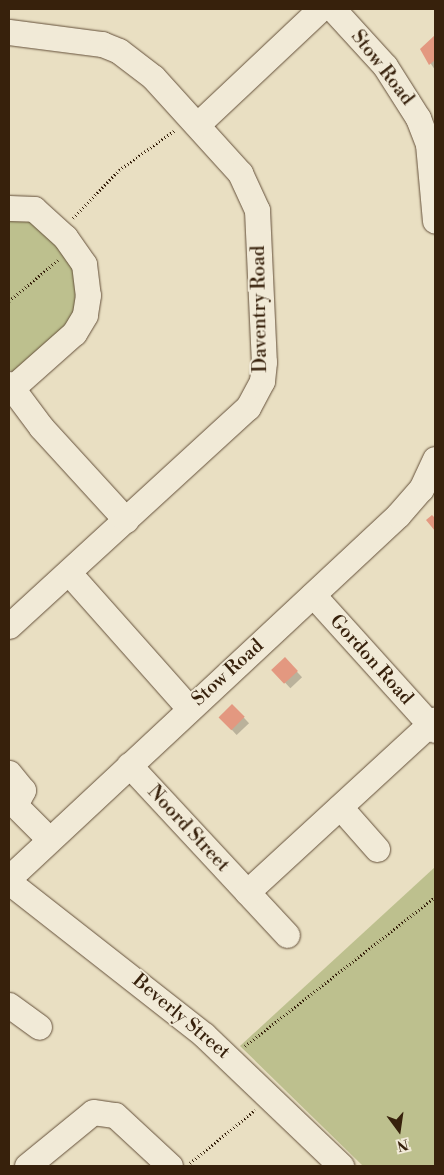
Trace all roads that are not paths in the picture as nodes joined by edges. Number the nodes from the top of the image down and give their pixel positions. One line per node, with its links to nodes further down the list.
1 (320, 9): 4 (street)
2 (333, 9): 6 (street, Stow Road)
3 (9, 32): 4 (street, Daventry Road)
4 (198, 124): 9 (street, Daventry Road)
5 (9, 208): 7 (street)
6 (435, 221)
7 (10, 386): 9 (street)
8 (435, 459): 11 (street, Stow Road)
9 (126, 520): 10 (street, Daventry Road)
10 (69, 572): 12 (street, Daventry Road); 13 (street)
11 (313, 595): 13 (street, Stow Road); 14 (street, Gordon Road)
12 (9, 626)
13 (189, 708): 15 (street, Stow Road)
14 (433, 725): 17 (street)
15 (129, 765): 19 (street, Stow Road); 22 (street, Noord Street)
16 (9, 773): 18 (street)
17 (340, 807): 20 (street); 22 (street)
18 (12, 809): 19 (street)
19 (48, 838): 21 (street, Stow Road)
20 (377, 849)
21 (9, 880): 28 (street, Beverly Street)
22 (247, 892): 23 (street, Noord Street)
23 (287, 935)
24 (9, 1005): 25 (street)
25 (39, 1026)
26 (27, 1166): 27 (street)
27 (170, 1166)
28 (341, 1166)

